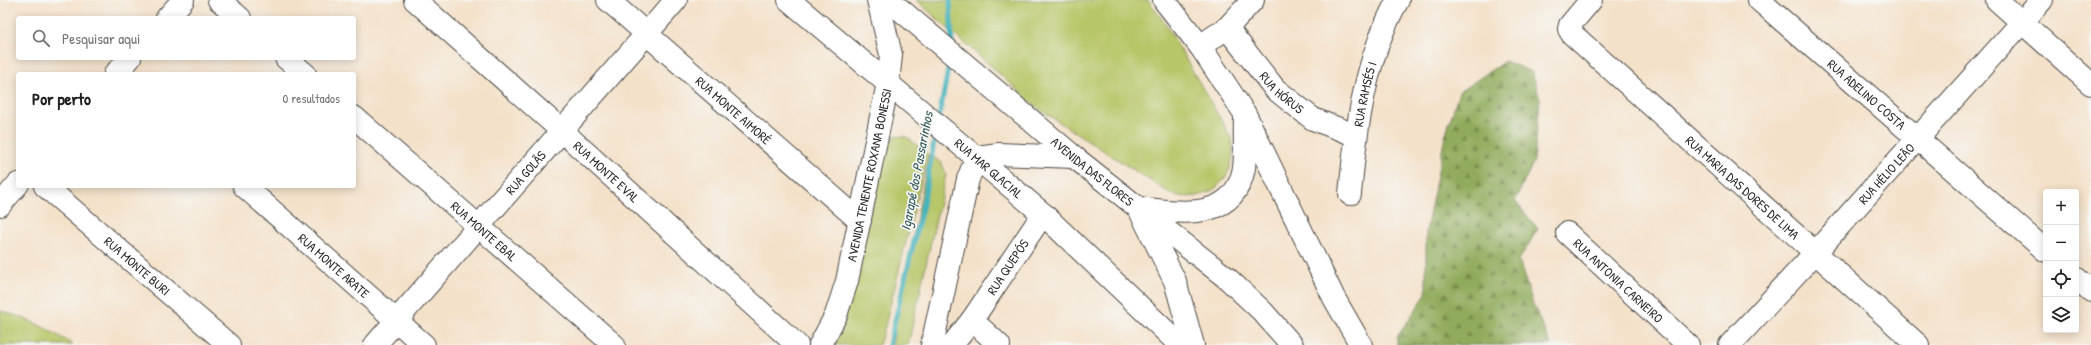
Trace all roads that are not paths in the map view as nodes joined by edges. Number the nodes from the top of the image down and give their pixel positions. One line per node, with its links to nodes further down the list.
1 (183, 0): 16 (street)
2 (219, 0): 17 (street)
3 (415, 0): 28 (street, RUA MONTE EVAL)
4 (608, 0): 20 (street, RUA MONTE AIMORÉ)
5 (676, 0): 20 (street, RUA GOLÃS)
6 (789, 0): 24 (street, RUA MAR GLACIAL)
7 (878, 0): 24 (street, AVENIDA TENENTE ROXANA BONESSI)
8 (890, 0): 32 (street, AVENIDA DAS FLORES)
9 (1164, 0): 21 (street)
10 (1253, 0): 19 (street)
11 (1398, 0): 29 (street, RUA RAMSÉS I)
12 (1591, 0): 44 (street, RUA MARIA DAS DORES DE LIMA)
13 (1759, 0): 30 (street, RUA ADELINO COSTA)
14 (1996, 0): 18 (street)
15 (2042, 0): 18 (street, RUA HÉLIO LEÃO)
16 (169, 16)
17 (238, 16)
18 (2022, 22): 25 (street); 30 (street, RUA HÉLIO LEÃO)
19 (1226, 28): 21 (street); 29 (street, RUA HÓRUS)
20 (646, 33): 28 (street, RUA GOLÃS); 40 (street, RUA MONTE AIMORÉ)
21 (1200, 46): 26 (street)
22 (288, 60): 23 (street)
23 (303, 72)
24 (888, 83): 31 (street, RUA MAR GLACIAL); 40 (street, AVENIDA TENENTE ROXANA BONESSI)
25 (2091, 84)
26 (1245, 114): 38 (street); 61 (street)
27 (356, 118): 41 (street, RUA MONTE EBAL)
28 (562, 131): 41 (street, RUA GOLÃS); 53 (street, RUA MONTE EVAL)
29 (1355, 135): 36 (street, RUA RAMSÉS I)
30 (1918, 138): 43 (street, RUA ADELINO COSTA); 44 (street, RUA HÉLIO LEÃO)
31 (977, 157): 32 (street); 39 (street, RUA MAR GLACIAL); 55 (street)
32 (1074, 157): 38 (street, AVENIDA DAS FLORES)
33 (16, 186): 37 (street)
34 (47, 188): 49 (street, RUA MONTE BURI)
35 (246, 188): 47 (street, RUA MONTE ARATE)
36 (1350, 194)
37 (0, 205)
38 (1139, 208): 59 (street); 60 (street, AVENIDA DAS FLORES)
39 (1043, 214): 48 (street, RUA QUEPÓS); 58 (street, RUA MAR GLACIAL)
40 (860, 221): 54 (street, AVENIDA TENENTE ROXANA BONESSI)
41 (479, 224): 47 (street, RUA GOLÃS); 52 (street, RUA MONTE EBAL)
42 (1567, 233): 62 (street, RUA ANTONIA CARNEIRO)
43 (2043, 248)
44 (1814, 254): 63 (street, RUA HÉLIO LEÃO); 64 (street, RUA MARIA DAS DORES DE LIMA)
45 (2079, 281): 46 (street)
46 (2091, 291)
47 (396, 320): 50 (street, RUA GOLÃS); 51 (street, RUA MONTE ARATE)
48 (972, 320): 56 (street, RUA QUEPÓS); 57 (street)
49 (229, 345)
50 (375, 345)
51 (424, 345)
52 (614, 345)
53 (797, 345)
54 (820, 345)
55 (932, 345)
56 (952, 345)
57 (999, 345)
58 (1180, 345)
59 (1193, 345)
60 (1292, 345)
61 (1361, 345)
62 (1688, 345)
63 (1730, 345)
64 (1918, 345)

